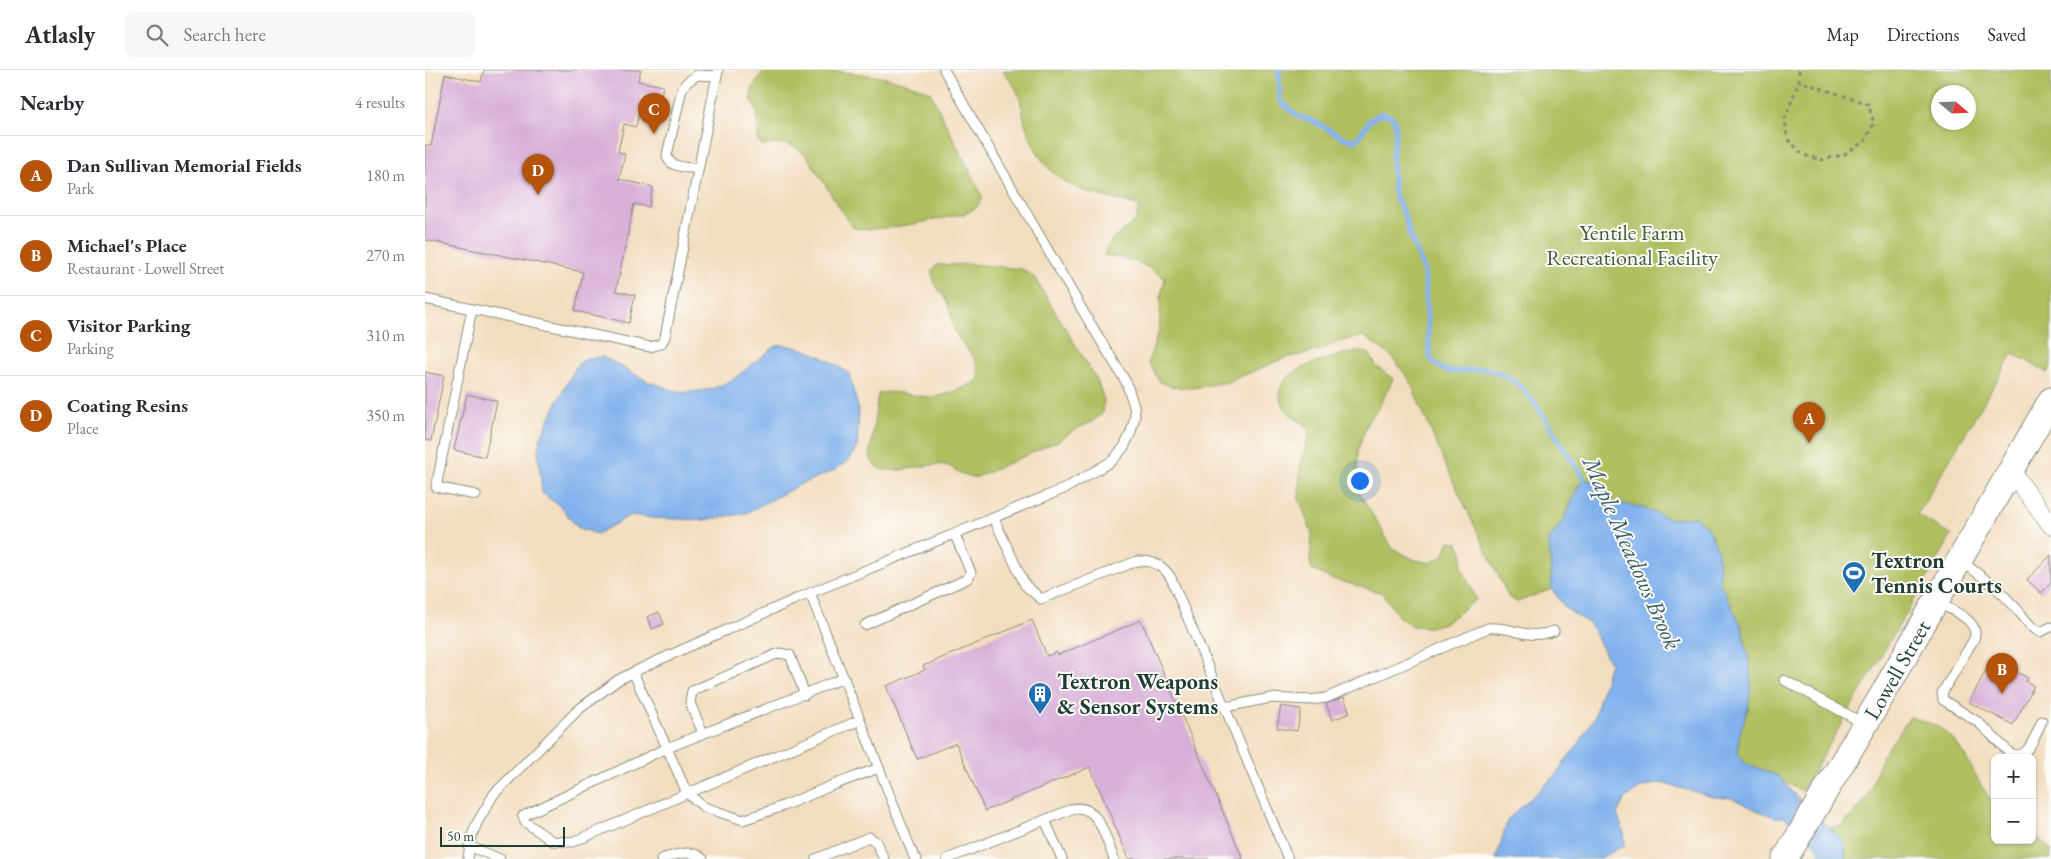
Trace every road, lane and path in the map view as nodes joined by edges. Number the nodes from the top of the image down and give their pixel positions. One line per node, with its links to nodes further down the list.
1 (944, 70): 11 (lane)
2 (1799, 70): 4 (path)
3 (717, 73): 5 (lane); 5 (lane)
4 (1799, 81): 4 (path)
5 (698, 169): 7 (lane)
6 (425, 299): 7 (lane)
7 (471, 309): 10 (lane)
8 (2051, 400): 9 (main road, Lowell Street)
9 (2011, 471): 12 (street); 14 (main road, Lowell Street)
10 (476, 495)
11 (994, 519): 13 (lane); 24 (lane)
12 (2051, 525)
13 (955, 535): 15 (lane); 17 (lane)
14 (1960, 560): 16 (main road, Lowell Street); 18 (lane)
15 (810, 593): 20 (lane); 21 (lane)
16 (1936, 602): 26 (lane); 27 (main road, Lowell Street)
17 (865, 626)
18 (2051, 627)
19 (1554, 631): 24 (lane)
20 (633, 672): 29 (lane); 33 (lane)
21 (844, 678): 23 (lane); 25 (lane)
22 (1784, 680): 27 (lane)
23 (805, 695): 28 (lane); 28 (lane)
24 (1225, 707): 45 (lane)
25 (860, 720): 30 (lane); 31 (lane)
26 (2042, 721)
27 (1865, 725): 34 (main road, Lowell Street)
28 (703, 733): 29 (lane)
29 (667, 748): 31 (lane); 31 (lane)
30 (879, 768): 31 (lane); 41 (lane)
31 (687, 793)
32 (1045, 820): 42 (lane); 43 (lane); 44 (lane)
33 (469, 846): 35 (lane); 36 (lane)
34 (1791, 850)
35 (468, 859)
36 (500, 859)
37 (661, 859): 38 (lane)
38 (703, 859)
39 (816, 859): 40 (lane)
40 (884, 859)
41 (917, 859)
42 (947, 859)
43 (1062, 859)
44 (1113, 859)
45 (1288, 859)

